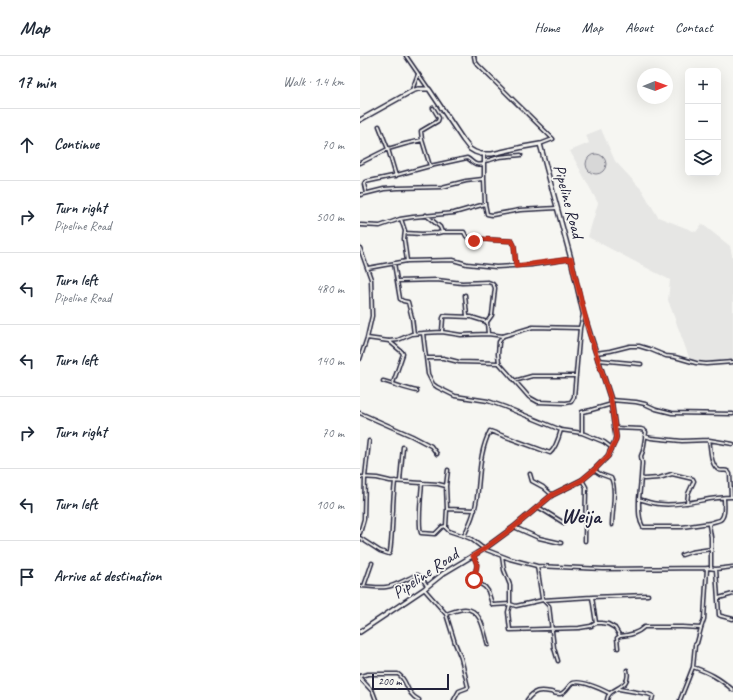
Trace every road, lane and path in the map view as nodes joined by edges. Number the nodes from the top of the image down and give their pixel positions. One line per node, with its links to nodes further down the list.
1 (406, 56): 3 (street)
2 (474, 56): 10 (street)
3 (418, 74): 4 (street); 5 (street)
4 (429, 89): 5 (street); 12 (street)
5 (412, 91): 7 (street)
6 (433, 108): 9 (street)
7 (361, 118)
8 (379, 126): 11 (street)
9 (422, 140): 11 (street); 16 (street)
10 (540, 144): 12 (street); 22 (street, Pipeline Road)
11 (388, 149): 14 (street); 17 (street)
12 (484, 154): 15 (street)
13 (522, 155): 15 (street)
14 (360, 163)
15 (484, 163): 16 (street); 18 (street)
16 (430, 166): 17 (street)
17 (396, 176): 19 (street)
18 (484, 179): 19 (street); 21 (street)
19 (366, 194): 20 (street)
20 (360, 195)
21 (485, 204): 22 (street); 23 (street)
22 (557, 208): 29 (street, Pipeline Road)
23 (426, 215): 24 (street); 26 (street)
24 (400, 219): 25 (street); 27 (street)
25 (360, 226)
26 (442, 232): 27 (street); 32 (street)
27 (405, 233): 30 (street)
28 (360, 248): 33 (street)
29 (571, 259): 32 (street); 36 (street, Pipeline Road)
30 (408, 261): 31 (street); 32 (street)
31 (394, 263): 33 (street); 34 (street)
32 (516, 266)
33 (368, 268): 45 (street)
34 (398, 281): 38 (street); 42 (street)
35 (464, 295): 37 (street)
36 (584, 312): 39 (street); 47 (street, Pipeline Road)
37 (467, 316): 38 (street); 40 (street)
38 (487, 322): 43 (street)
39 (580, 328): 44 (street); 54 (street)
40 (442, 332): 41 (street); 43 (street)
41 (424, 333): 42 (street); 48 (street)
42 (414, 334): 46 (street)
43 (488, 334): 44 (street)
44 (504, 336): 52 (street)
45 (367, 338): 46 (street); 49 (street)
46 (390, 341): 57 (street)
47 (596, 353): 50 (street, Pipeline Road); 51 (street)
48 (426, 358): 52 (street); 63 (street)
49 (360, 359)
50 (598, 360): 53 (street); 59 (street, Pipeline Road)
51 (733, 362)
52 (499, 363): 56 (street)
53 (641, 364)
54 (576, 376): 56 (street); 56 (street)
55 (383, 381): 57 (street)
56 (514, 381)
57 (393, 384): 58 (street)
58 (417, 391)
59 (611, 402): 61 (street); 62 (street, Pipeline Road); 64 (street)
60 (360, 413): 71 (street)
61 (733, 414)
62 (614, 428): 65 (street); 70 (street, Pipeline Road)
63 (561, 430): 64 (street); 90 (street)
64 (582, 433): 70 (street)
65 (645, 436): 66 (street); 77 (street)
66 (710, 440): 68 (street); 84 (street)
67 (369, 441): 76 (street)
68 (733, 444)
69 (403, 447): 80 (street)
70 (612, 448): 73 (street, Pipeline Road)
71 (437, 454)
72 (448, 470): 82 (street)
73 (594, 470): 78 (street, Pipeline Road); 93 (street)
74 (530, 474): 83 (street)
75 (360, 477): 76 (street)
76 (365, 477): 79 (street); 96 (street)
77 (641, 478): 86 (street); 87 (street)
78 (582, 480): 83 (street, Pipeline Road); 99 (street)
79 (395, 481): 80 (street); 98 (street)
80 (400, 481): 81 (street)
81 (422, 483): 82 (street); 94 (street)
82 (446, 486): 89 (street)
83 (552, 495): 88 (street, Pipeline Road)
84 (732, 497): 85 (street)
85 (724, 498): 87 (street); 92 (street)
86 (639, 499): 87 (street); 92 (street)
87 (687, 503)
88 (538, 507): 91 (street); 95 (street, Pipeline Road)
89 (447, 509): 90 (street); 94 (street)
90 (475, 510): 97 (street)
91 (564, 523)
92 (710, 523): 102 (street)
93 (612, 525)
94 (446, 526): 97 (street)
95 (514, 527): 100 (street); 101 (street, Pipeline Road)
96 (360, 533)
97 (464, 536): 101 (street)
98 (360, 538)
99 (585, 541)
100 (561, 543)
101 (484, 549): 104 (street, Pipeline Road); 105 (street)
102 (711, 549): 103 (street); 110 (street)
103 (682, 555)
104 (473, 556): 114 (street, Pipeline Road); 120 (street)
105 (502, 556): 107 (street); 120 (street)
106 (372, 563): 113 (street)
107 (537, 566): 109 (street); 119 (street)
108 (733, 567): 111 (street)
109 (707, 568): 110 (street); 124 (street)
110 (711, 568): 111 (street)
111 (716, 570): 118 (street)
112 (360, 586): 113 (street)
113 (364, 586): 114 (street)
114 (426, 588): 121 (street); 126 (street, Pipeline Road)
115 (733, 594): 118 (street)
116 (648, 595): 117 (street)
117 (592, 597): 119 (street); 123 (street)
118 (719, 598): 122 (street)
119 (543, 600): 120 (street); 125 (street)
120 (510, 604): 125 (street)
121 (446, 614): 128 (street); 139 (street)
122 (733, 619)
123 (596, 623): 125 (street); 127 (street)
124 (701, 628): 127 (street); 131 (street)
125 (552, 629): 130 (street)
126 (360, 632)
127 (620, 636): 129 (street)
128 (488, 645)
129 (618, 648)
130 (558, 661)
131 (693, 667): 135 (street); 143 (street)
132 (627, 670): 134 (street)
133 (360, 677): 137 (street); 138 (street)
134 (618, 688): 136 (street); 142 (street)
135 (733, 690)
136 (609, 693): 140 (street); 141 (street)
137 (376, 700)
138 (419, 700)
139 (454, 700)
140 (527, 700)
141 (607, 700)
142 (652, 700)
143 (680, 700)

